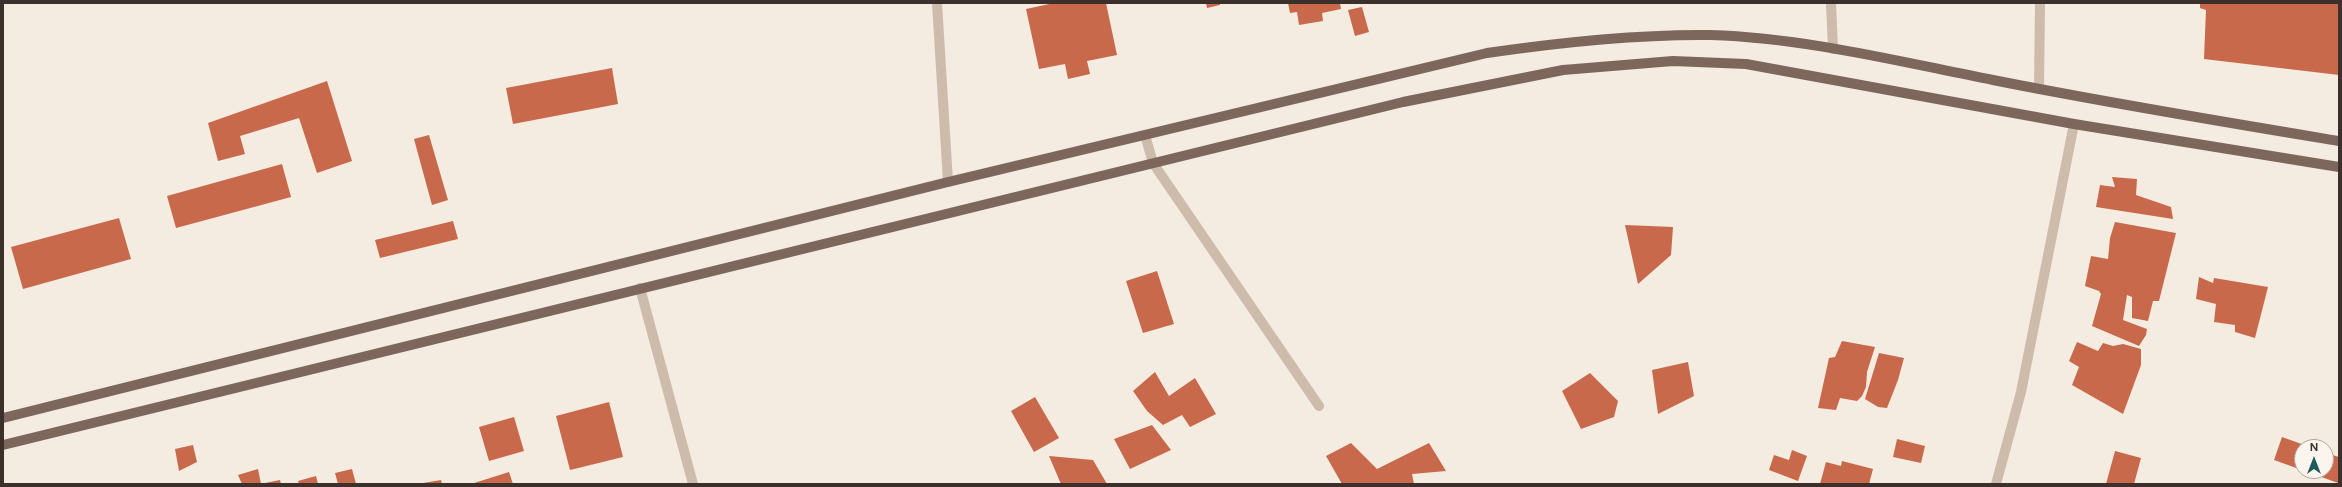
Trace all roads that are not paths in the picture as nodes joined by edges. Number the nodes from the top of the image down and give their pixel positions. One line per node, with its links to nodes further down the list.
1 (937, 3): 11 (street)
2 (1831, 3): 4 (street)
3 (2040, 3): 5 (street)
4 (1832, 49): 5 (main road); 7 (main road)
5 (2039, 89): 8 (main road)
6 (2074, 124): 9 (main road); 10 (main road); 17 (street)
7 (1145, 135): 9 (street); 11 (main road)
8 (2339, 141)
9 (1153, 163): 12 (main road); 13 (street)
10 (2339, 167)
11 (948, 182): 14 (main road)
12 (640, 288): 15 (main road); 16 (street)
13 (1319, 406)
14 (3, 418)
15 (3, 445)
16 (693, 484)
17 (1996, 484)

